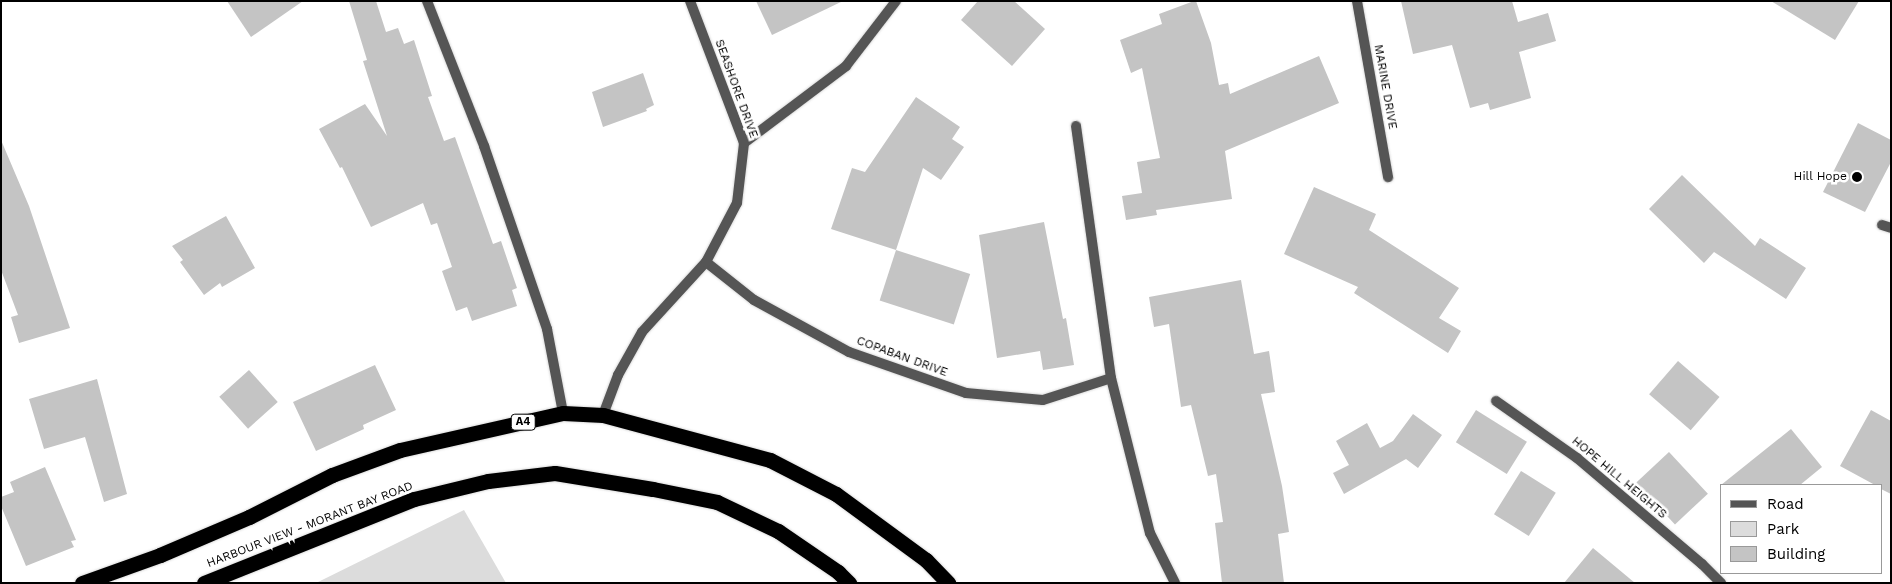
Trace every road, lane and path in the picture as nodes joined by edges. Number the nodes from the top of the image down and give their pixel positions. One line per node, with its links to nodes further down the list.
1 (427, 1): 11 (street)
2 (690, 1): 6 (street, SEASHORE DRIVE)
3 (896, 1): 6 (street)
4 (1357, 1): 7 (street, MARINE DRIVE)
5 (1076, 126): 9 (street)
6 (744, 142): 8 (street, SEASHORE DRIVE)
7 (1388, 177)
8 (706, 262): 9 (street, COPABAN DRIVE); 12 (street, SEASHORE DRIVE)
9 (1112, 378): 17 (street)
10 (1496, 401): 18 (street, HOPE HILL HEIGHTS)
11 (563, 413): 12 (highway, A4); 13 (highway, A4)
12 (602, 415): 16 (highway, A4)
13 (82, 583)
14 (204, 583): 15 (highway, HARBOUR VIEW - MORANT BAY ROAD)
15 (849, 583)
16 (948, 583)
17 (1175, 583)
18 (1720, 583)

